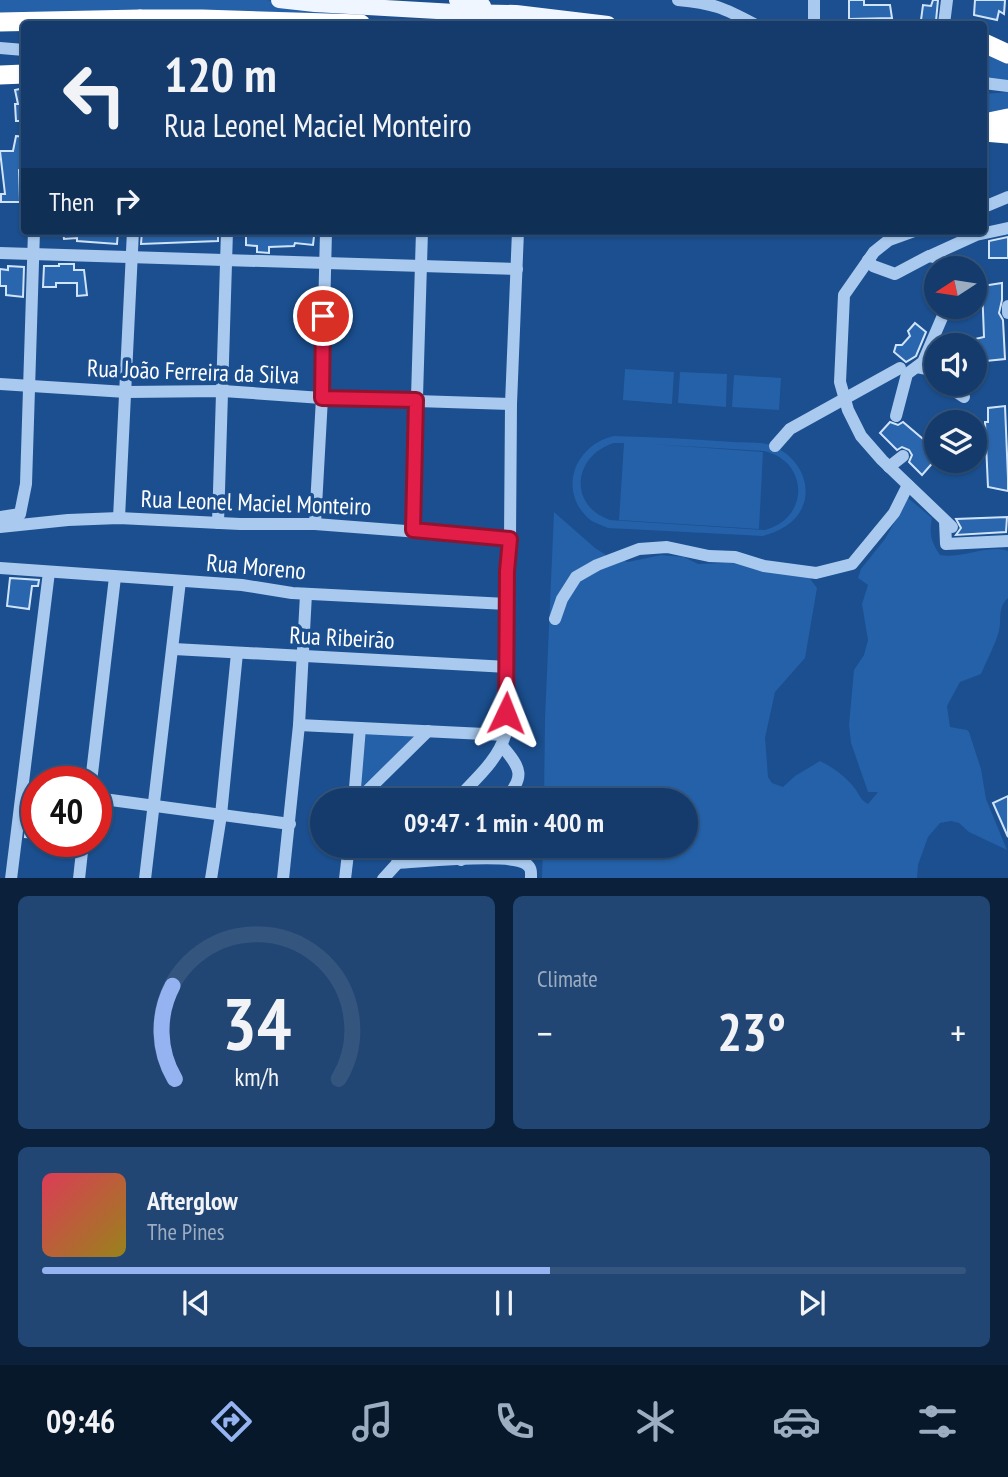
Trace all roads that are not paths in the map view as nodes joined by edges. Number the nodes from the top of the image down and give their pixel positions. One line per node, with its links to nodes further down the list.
1 (279, 0): 6 (main road)
2 (457, 0): 8 (main road)
3 (678, 0): 14 (street)
4 (814, 0): 15 (street)
5 (947, 0): 16 (street)
6 (313, 2): 9 (main road); 11 (main road)
7 (377, 4): 8 (main road); 9 (main road)
8 (516, 13): 13 (main road)
9 (359, 15): 10 (highway, bridge); 12 (main road)
10 (47, 21)
11 (331, 21)
12 (344, 21)
13 (583, 21)
14 (749, 21)
15 (814, 21)
16 (944, 21)
17 (0, 22): 18 (highway, bridge)
18 (21, 22)
19 (987, 43): 20 (highway)
20 (1008, 43)
21 (987, 44): 24 (highway)
22 (0, 48): 23 (street)
23 (21, 50)
24 (1008, 54)
25 (21, 74): 26 (highway)
26 (0, 75)
27 (987, 84): 28 (street)
28 (1008, 87): 29 (street)
29 (987, 89)
30 (1008, 118): 31 (highway)
31 (987, 122)
32 (987, 132): 33 (highway)
33 (1008, 134)
34 (1008, 197): 35 (street)
35 (987, 206)
36 (1008, 228): 37 (street)
37 (987, 233)
38 (34, 235): 47 (street)
39 (133, 235): 49 (street)
40 (227, 235): 50 (street)
41 (326, 235): 53 (street)
42 (422, 235): 54 (street)
43 (518, 235): 55 (street)
44 (903, 235): 52 (street)
45 (976, 235): 48 (street)
46 (0, 253): 47 (street)
47 (33, 254): 49 (street); 63 (street)
48 (929, 256)
49 (132, 257): 50 (street); 65 (street)
50 (226, 259): 53 (street); 64 (street)
51 (924, 259): 52 (street)
52 (868, 260): 67 (street)
53 (324, 262): 54 (street); 66 (street)
54 (421, 265): 55 (street); 68 (street)
55 (517, 269): 69 (street)
56 (1008, 306): 57 (street)
57 (1008, 313)
58 (941, 319): 59 (street)
59 (917, 367): 61 (street); 70 (street)
60 (900, 368): 67 (street)
61 (924, 368)
62 (0, 384): 63 (street, Rua João Ferreira da Silva)
63 (30, 388): 65 (street, Rua João Ferreira da Silva); 75 (street)
64 (223, 391): 65 (street, Rua João Ferreira da Silva); 66 (street, Rua João Ferreira da Silva); 77 (street)
65 (126, 392): 76 (street)
66 (322, 398): 68 (street, Rua João Ferreira da Silva); 78 (street)
67 (844, 399): 71 (street); 73 (street)
68 (416, 400): 69 (street, Rua João Ferreira da Silva); 80 (street)
69 (511, 404): 81 (street)
70 (896, 416)
71 (775, 446)
72 (903, 456): 73 (street)
73 (889, 467): 74 (street)
74 (908, 485): 82 (street); 89 (street)
75 (0, 517)
76 (119, 518): 77 (street, Rua Leonel Maciel Monteiro); 79 (street, Rua Leonel Maciel Monteiro)
77 (218, 523): 78 (street, Rua Leonel Maciel Monteiro)
78 (315, 524): 80 (street, Rua Leonel Maciel Monteiro)
79 (0, 527)
80 (413, 530): 81 (street, Rua Leonel Maciel Monteiro)
81 (510, 539): 88 (street)
82 (1008, 541)
83 (1, 568): 84 (street, Rua Moreno)
84 (49, 572): 85 (street, Rua Moreno); 98 (street)
85 (115, 577): 86 (street, Rua Moreno); 99 (street)
86 (180, 581): 87 (street, Rua Moreno); 90 (street)
87 (306, 594): 88 (street, Rua Moreno); 92 (street)
88 (507, 604): 93 (street)
89 (555, 619)
90 (174, 649): 91 (street, Rua Ribeirão); 106 (street)
91 (237, 653): 92 (street, Rua Ribeirão); 107 (street)
92 (302, 657): 93 (street, Rua Ribeirão); 94 (street)
93 (508, 667): 97 (street)
94 (299, 725): 95 (street); 108 (street)
95 (360, 728): 96 (street); 100 (street)
96 (428, 731): 97 (street); 101 (street)
97 (504, 741): 102 (street); 103 (street)
98 (26, 766)
99 (92, 766)
100 (357, 788)
101 (369, 788)
102 (467, 788)
103 (516, 788)
104 (112, 800): 106 (street)
105 (21, 804): 114 (street)
106 (154, 805): 107 (street); 116 (street)
107 (220, 814): 108 (street); 117 (street)
108 (290, 824): 118 (street)
109 (81, 857): 115 (street)
110 (347, 858): 119 (street)
111 (402, 858): 113 (street)
112 (461, 860): 113 (street); 121 (street)
113 (397, 863): 120 (street)
114 (12, 878)
115 (79, 878)
116 (145, 878)
117 (211, 878)
118 (284, 878)
119 (345, 878)
120 (383, 878)
121 (531, 878)

